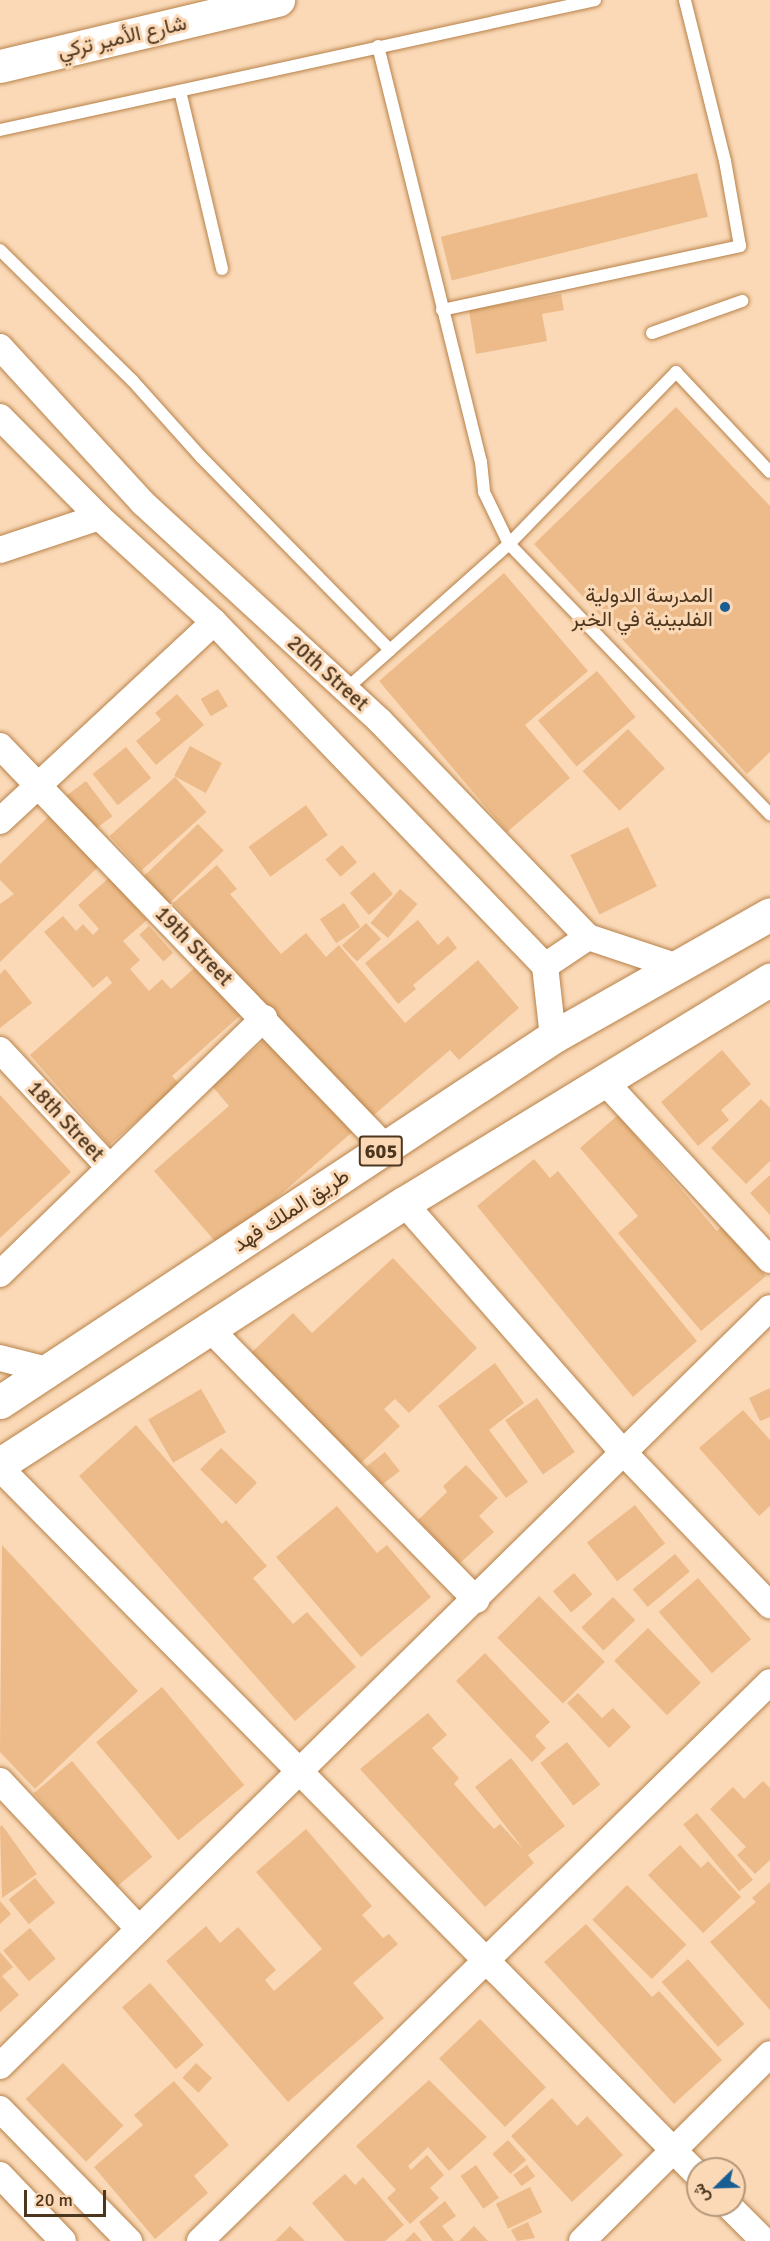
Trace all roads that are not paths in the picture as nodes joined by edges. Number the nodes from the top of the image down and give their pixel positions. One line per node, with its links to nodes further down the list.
1 (278, 0): 5 (main road, شارع الأمير تركي)
2 (595, 0): 4 (lane)
3 (685, 0): 11 (lane)
4 (378, 46): 6 (lane); 11 (lane)
5 (0, 66)
6 (180, 92): 7 (lane); 9 (lane)
7 (0, 130)
8 (0, 250): 20 (lane)
9 (222, 269)
10 (742, 301): 12 (lane)
11 (442, 310): 17 (lane)
12 (652, 333)
13 (0, 347): 21 (street, 20th Street)
14 (0, 417): 16 (street, 20th Street)
15 (770, 472): 17 (lane)
16 (99, 517): 18 (street); 19 (street, 20th Street)
17 (509, 544): 20 (lane); 24 (lane)
18 (0, 550)
19 (214, 622): 23 (street); 28 (street, 20th Street)
20 (390, 650): 21 (lane)
21 (345, 690): 27 (street, 20th Street)
22 (0, 746): 23 (street, 19th Street)
23 (37, 783): 25 (street); 31 (street, 19th Street)
24 (770, 814)
25 (0, 821)
26 (770, 914): 29 (main road, طريق الملك فهد / 605)
27 (588, 937): 28 (street); 29 (street, 20th Street)
28 (545, 966): 32 (street)
29 (675, 966): 32 (main road, طريق الملك فهد / 605)
30 (770, 980): 34 (main road, 605)
31 (264, 1018): 35 (street, 19th Street); 36 (street)
32 (553, 1037): 35 (main road, طريق الملك فهد / 605)
33 (0, 1050): 36 (street, 18th Street)
34 (606, 1083): 37 (main road, 605); 38 (street)
35 (386, 1148): 43 (main road, طريق الملك فهد / 605)
36 (108, 1166): 39 (street)
37 (404, 1203): 41 (main road, 605); 45 (street)
38 (770, 1260)
39 (0, 1274)
40 (770, 1308): 45 (street)
41 (210, 1329): 46 (main road, 605); 47 (street)
42 (0, 1358): 43 (street)
43 (47, 1370): 44 (main road, طريق الملك فهد / 605)
44 (0, 1402)
45 (624, 1453): 47 (street); 48 (street)
46 (0, 1466): 50 (street)
47 (476, 1600): 50 (street)
48 (770, 1605)
49 (770, 1682): 53 (street)
50 (301, 1773): 52 (street); 53 (street)
51 (0, 1781): 52 (street)
52 (138, 1928): 55 (street)
53 (484, 1959): 57 (street); 63 (street)
54 (770, 2054): 57 (street)
55 (0, 2066)
56 (0, 2109): 62 (street)
57 (673, 2150): 58 (street); 64 (street)
58 (686, 2163)
59 (0, 2175): 61 (street)
60 (740, 2217): 65 (street)
61 (63, 2241)
62 (129, 2241)
63 (200, 2241)
64 (582, 2241)
65 (764, 2241)

